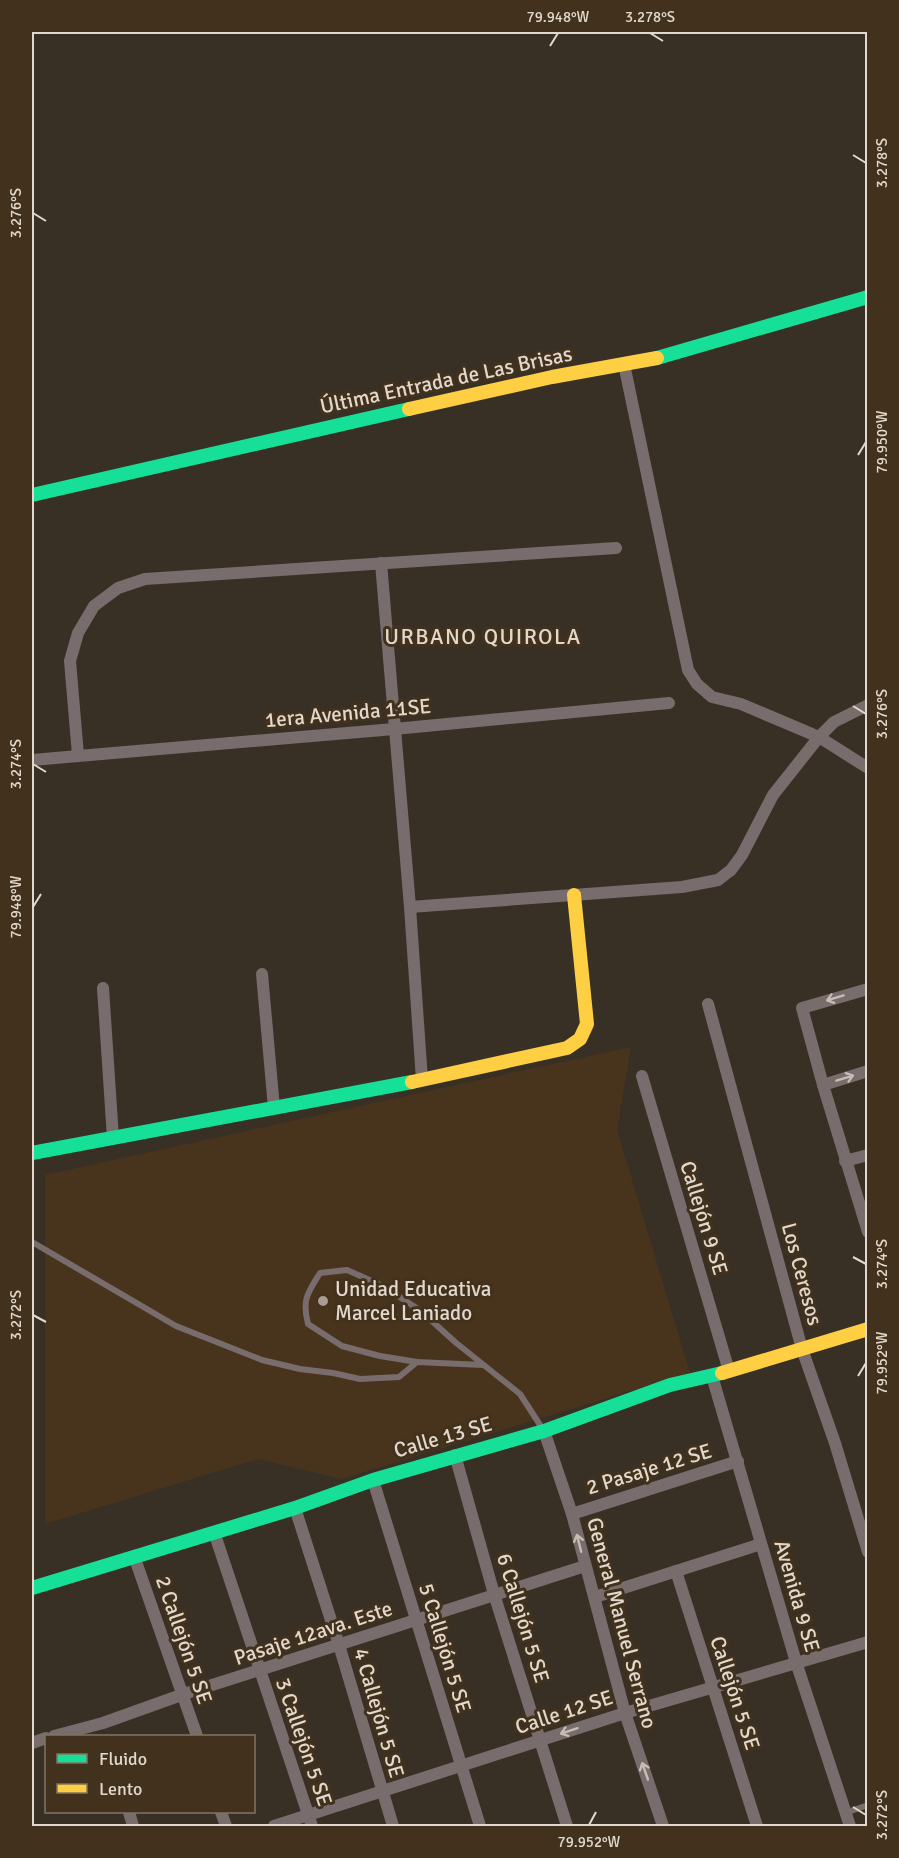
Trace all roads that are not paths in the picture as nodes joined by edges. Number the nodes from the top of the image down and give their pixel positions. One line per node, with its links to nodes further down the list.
1 (867, 297): 2 (street, Última Entrada de Las Brisas)
2 (624, 364): 3 (street, Última Entrada de Las Brisas); 9 (street)
3 (32, 495)
4 (616, 548): 5 (street)
5 (381, 563): 8 (street); 10 (street)
6 (669, 703): 8 (street, 1era Avenida 11SE)
7 (867, 705): 9 (street)
8 (394, 729): 10 (street, 1era Avenida 11SE); 14 (street)
9 (819, 737): 12 (street); 13 (street)
10 (78, 755): 11 (street, 1era Avenida 11SE)
11 (32, 760)
12 (867, 768)
13 (574, 895): 14 (street); 21 (street)
14 (410, 907): 21 (street)
15 (262, 974): 23 (street)
16 (103, 988): 24 (street)
17 (867, 989): 22 (street, one-way to 22)
18 (708, 1004): 31 (street, Los Ceresos)
19 (867, 1071): 22 (street, one-way to 19)
20 (642, 1076): 34 (street, Callejón 9 SE)
21 (422, 1080): 23 (street)
22 (823, 1085): 27 (street)
23 (274, 1108): 24 (street)
24 (113, 1137): 25 (street)
25 (32, 1153)
26 (867, 1155): 27 (street)
27 (845, 1161): 28 (street)
28 (867, 1232)
29 (32, 1242): 32 (lane)
30 (867, 1329): 31 (street, Calle 13 SE)
31 (802, 1349): 34 (street, Calle 13 SE); 42 (street, Los Ceresos)
32 (417, 1362): 33 (lane); 33 (lane)
33 (483, 1365): 36 (lane)
34 (729, 1371): 35 (street, Calle 13 SE)
35 (712, 1376): 36 (street, Calle 13 SE); 38 (street, Avenida 9 SE)
36 (544, 1431): 37 (street, Calle 13 SE); 41 (street, General Manuel Serrano)
37 (455, 1455): 39 (street, Calle 13 SE); 50 (street, 6 Callejón 5 SE)
38 (738, 1461): 41 (street, 2 Pasaje 12 SE); 44 (street, Avenida 9 SE)
39 (373, 1480): 40 (street, Calle 13 SE); 52 (street, 5 Callejón 5 SE)
40 (295, 1508): 43 (street, Calle 13 SE); 54 (street, 4 Callejón 5 SE)
41 (572, 1514): 47 (street, General Manuel Serrano, one-way to 41)
42 (865, 1531): 45 (street, Los Ceresos)
43 (214, 1532): 46 (street, Calle 13 SE); 56 (street, 3 Callejón 5 SE)
44 (761, 1544): 48 (street); 55 (street, Avenida 9 SE)
45 (867, 1552)
46 (134, 1556): 49 (street, Calle 13 SE); 58 (street, 2 Callejón 5 SE)
47 (585, 1566): 50 (street, Pasaje 12ava. Este); 51 (street, General Manuel Serrano)
48 (676, 1571): 51 (street); 57 (street, Callejón 5 SE)
49 (32, 1588)
50 (494, 1594): 52 (street, Pasaje 12ava. Este); 64 (street, 6 Callejón 5 SE)
51 (595, 1597): 59 (street, General Manuel Serrano)
52 (416, 1621): 54 (street, Pasaje 12ava. Este); 65 (street, 5 Callejón 5 SE)
53 (867, 1642): 55 (street, Calle 12 SE)
54 (339, 1645): 56 (street, Pasaje 12ava. Este); 66 (street, 4 Callejón 5 SE)
55 (796, 1662): 57 (street, Calle 12 SE); 68 (street, Avenida 9 SE)
56 (259, 1670): 58 (street, Pasaje 12ava. Este); 69 (street, 3 Callejón 5 SE)
57 (713, 1686): 59 (street, Calle 12 SE); 75 (street, Callejón 5 SE)
58 (184, 1694): 60 (street, Pasaje 12ava. Este); 63 (street, 2 Callejón 5 SE)
59 (625, 1713): 64 (street, Calle 12 SE, one-way to 64); 74 (street, General Manuel Serrano, one-way to 59)
60 (103, 1723): 61 (street, Pasaje 12ava. Este); 62 (street)
61 (61, 1735)
62 (106, 1735)
63 (196, 1735)
64 (539, 1740): 65 (street, Calle 12 SE); 73 (street, 6 Callejón 5 SE)
65 (461, 1766): 66 (street, Calle 12 SE); 72 (street, 5 Callejón 5 SE)
66 (382, 1791): 69 (street, Calle 12 SE); 71 (street, 4 Callejón 5 SE)
67 (867, 1805): 68 (lane)
68 (845, 1813): 76 (street, Avenida 9 SE)
69 (310, 1821): 70 (street, Calle 12 SE)
70 (274, 1827)
71 (393, 1827)
72 (480, 1827)
73 (567, 1827)
74 (663, 1827)
75 (757, 1827)
76 (850, 1827)

